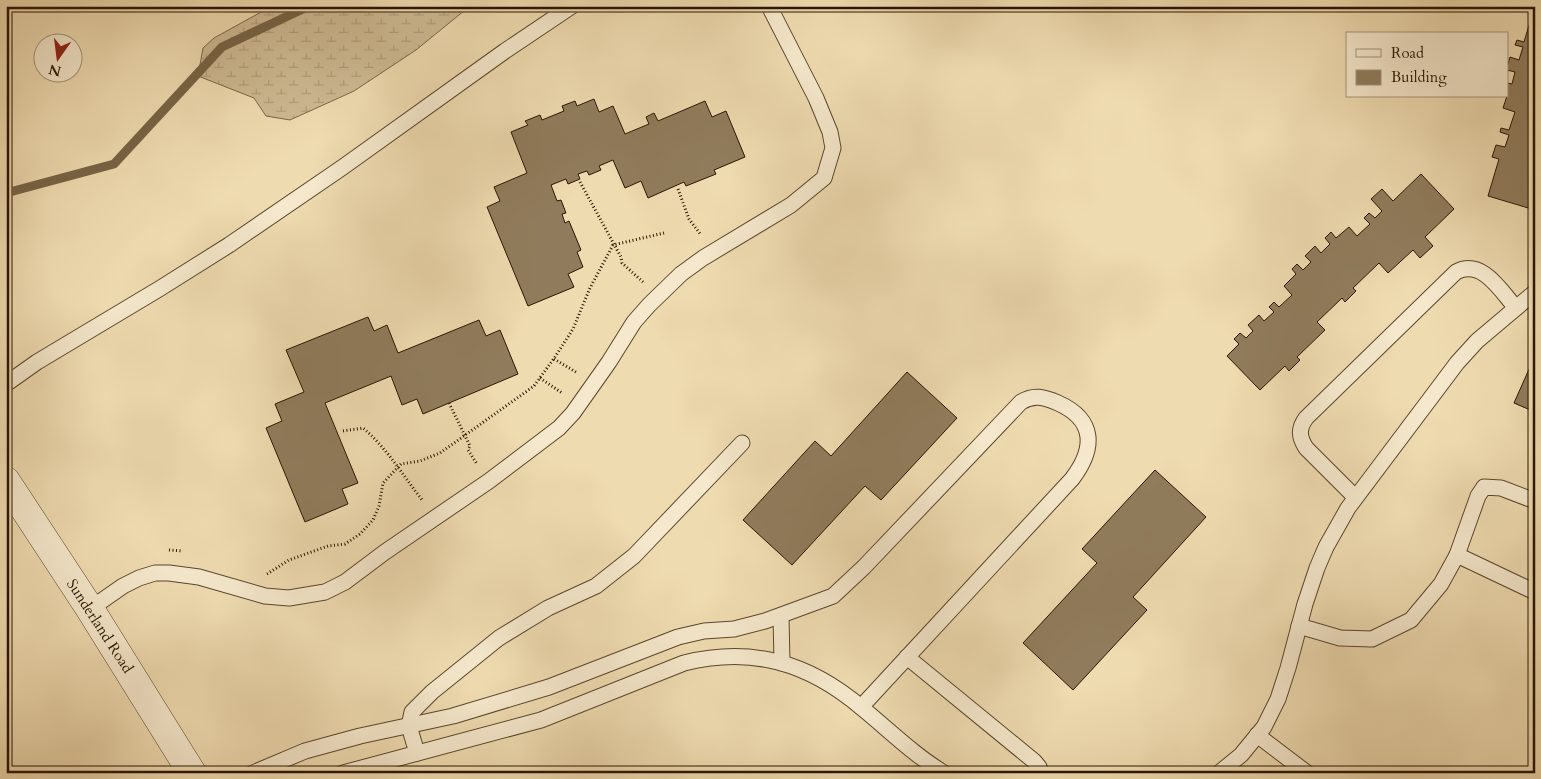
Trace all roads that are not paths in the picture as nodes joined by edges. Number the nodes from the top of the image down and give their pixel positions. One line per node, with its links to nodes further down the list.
1 (572, 6): 5 (lane)
2 (770, 6): 12 (lane)
3 (1535, 292): 4 (lane)
4 (1516, 308): 8 (lane); 8 (lane)
5 (6, 384)
6 (742, 443): 18 (lane)
7 (6, 481): 12 (street, Sunderland Road)
8 (1355, 497): 14 (lane)
9 (1535, 501): 10 (lane)
10 (1457, 555): 11 (lane); 14 (lane)
11 (1535, 592)
12 (90, 609): 22 (street, Sunderland Road)
13 (781, 616): 15 (lane); 16 (lane); 18 (lane)
14 (1299, 626): 19 (lane)
15 (907, 657): 17 (lane); 26 (lane)
16 (782, 663): 17 (lane); 20 (lane)
17 (861, 707): 25 (lane)
18 (408, 726): 20 (lane); 23 (lane)
19 (1257, 735): 21 (lane); 27 (lane)
20 (417, 753): 24 (lane)
21 (1297, 770)
22 (192, 773)
23 (253, 773)
24 (343, 773)
25 (944, 773)
26 (1042, 773)
27 (1218, 773)

